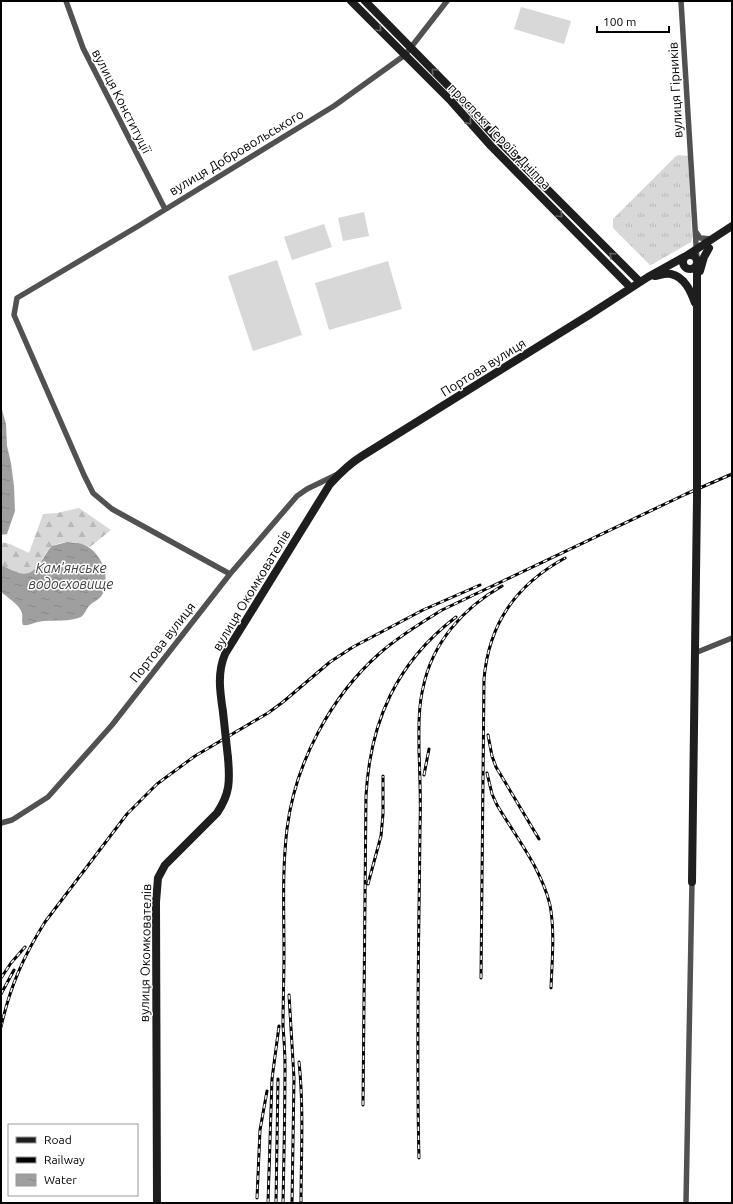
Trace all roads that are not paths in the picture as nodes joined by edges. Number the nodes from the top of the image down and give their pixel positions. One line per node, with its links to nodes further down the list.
1 (66, 1): 8 (street, вулиця Конституції)
2 (351, 1): 7 (street, проспект Героїв Дніпра, one-way to 7)
3 (365, 1): 6 (street, проспект Героїв Дніпра)
4 (447, 1): 6 (street, вулиця Добровольського)
5 (681, 1): 10 (street, вулиця Гірників)
6 (411, 47): 7 (street, вулиця Добровольського); 18 (street, проспект Героїв Дніпра, one-way to 6)
7 (405, 55): 8 (street, вулиця Добровольського); 19 (street, проспект Героїв Дніпра, one-way to 19)
8 (165, 209): 23 (street, вулиця Добровольського)
9 (731, 227): 11 (street); 12 (street)
10 (696, 235): 11 (street); 13 (street, вулиця Гірників); 14 (street)
11 (712, 239): 13 (street)
12 (709, 248): 15 (street); 20 (street)
13 (696, 249): 14 (street); 15 (street, вулиця Гірників)
14 (686, 256): 15 (street); 16 (street); 17 (street)
15 (697, 262): 16 (street); 20 (street)
16 (686, 269): 17 (street); 20 (street)
17 (648, 277): 18 (street, Портова вулиця); 20 (street)
18 (640, 282): 19 (street, Портова вулиця)
19 (631, 288): 21 (street, Портова вулиця)
20 (696, 301): 25 (street, bridge)
21 (339, 473): 22 (street, Портова вулиця); 23 (street, Портова вулиця)
22 (323, 496): 28 (street, вулиця Окомкователів, bridge)
23 (230, 574): 26 (street, Портова вулиця)
24 (732, 638): 25 (street)
25 (695, 653): 27 (street)
26 (1, 823)
27 (692, 882): 29 (street)
28 (157, 1203)
29 (686, 1203)

